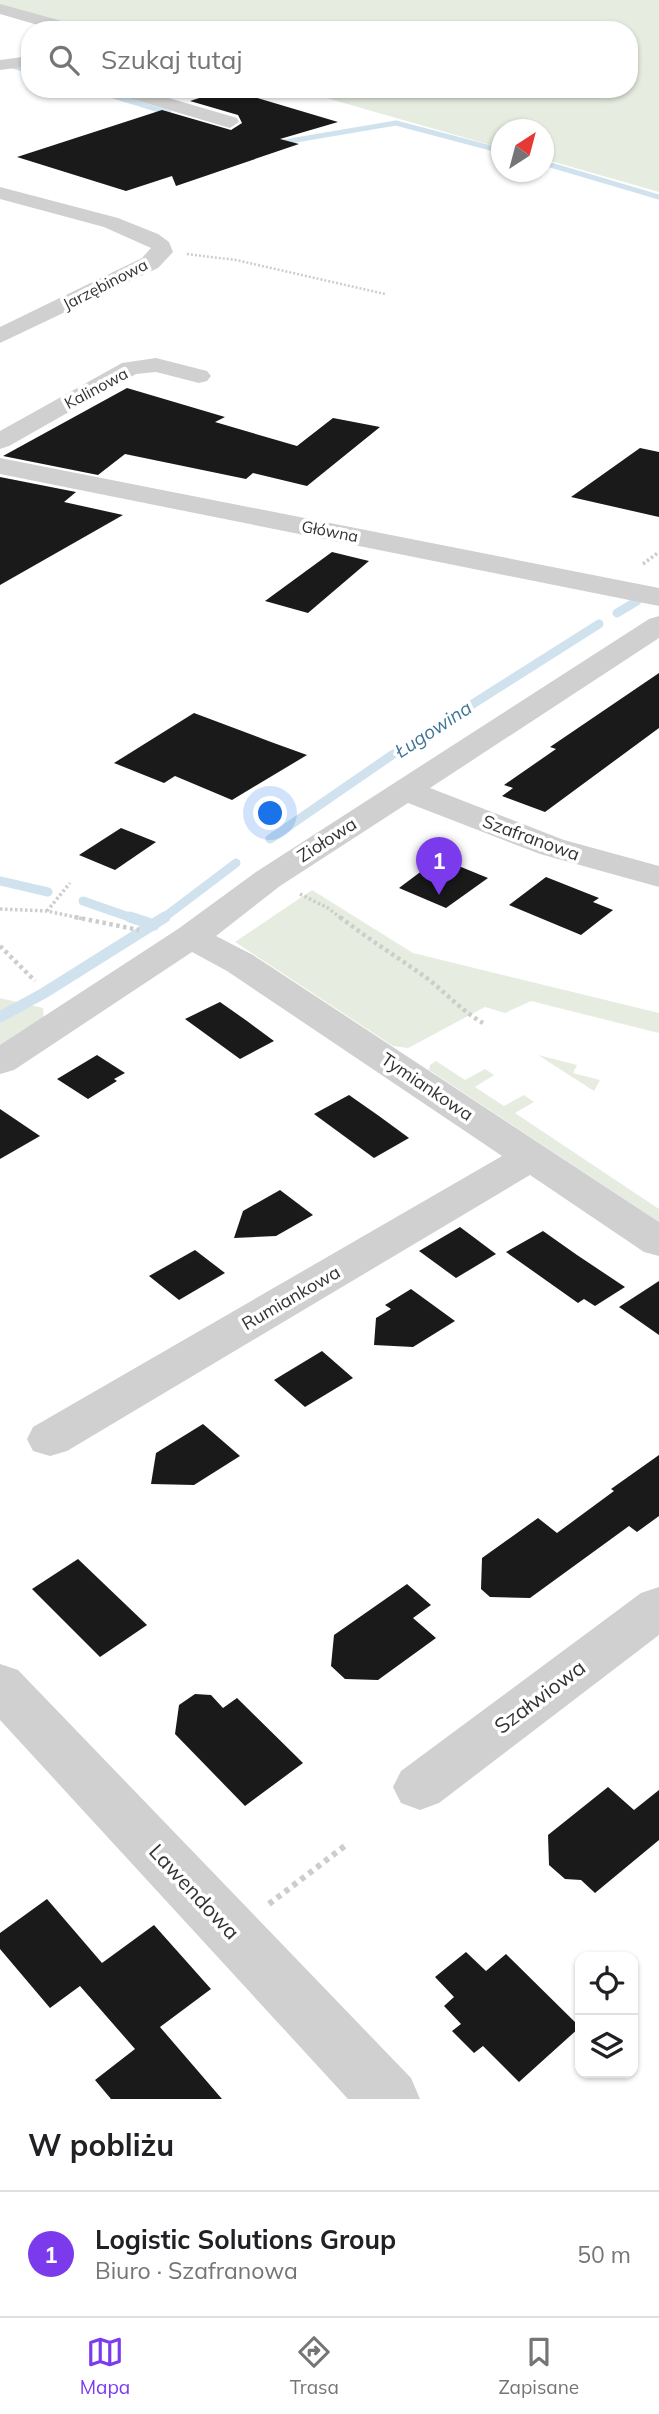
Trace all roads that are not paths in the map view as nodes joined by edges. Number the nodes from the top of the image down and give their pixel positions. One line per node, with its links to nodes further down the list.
1 (0, 9): 2 (street)
2 (42, 21)
3 (21, 62): 4 (street)
4 (0, 65)
5 (149, 98): 6 (street)
6 (230, 122)
7 (0, 193): 8 (street, Jarzębinowa)
8 (0, 336)
9 (199, 376): 10 (street, Kalinowa)
10 (0, 441)
11 (0, 466): 12 (street, Główna)
12 (659, 597)
13 (659, 625): 14 (street, Ziołowa)
14 (405, 790): 15 (street, Szafranowa); 16 (street, Ziołowa)
15 (659, 877)
16 (191, 937): 17 (street, Ziołowa); 18 (street, Tymiankowa)
17 (0, 1062)
18 (531, 1157): 19 (street, Tymiankowa); 20 (street, Rumiankowa)
19 (659, 1242)
20 (50, 1439)
21 (659, 1607): 23 (street, Szałwiowa)
22 (0, 1685): 24 (street, Lawendowa)
23 (421, 1787)
24 (389, 2099)

